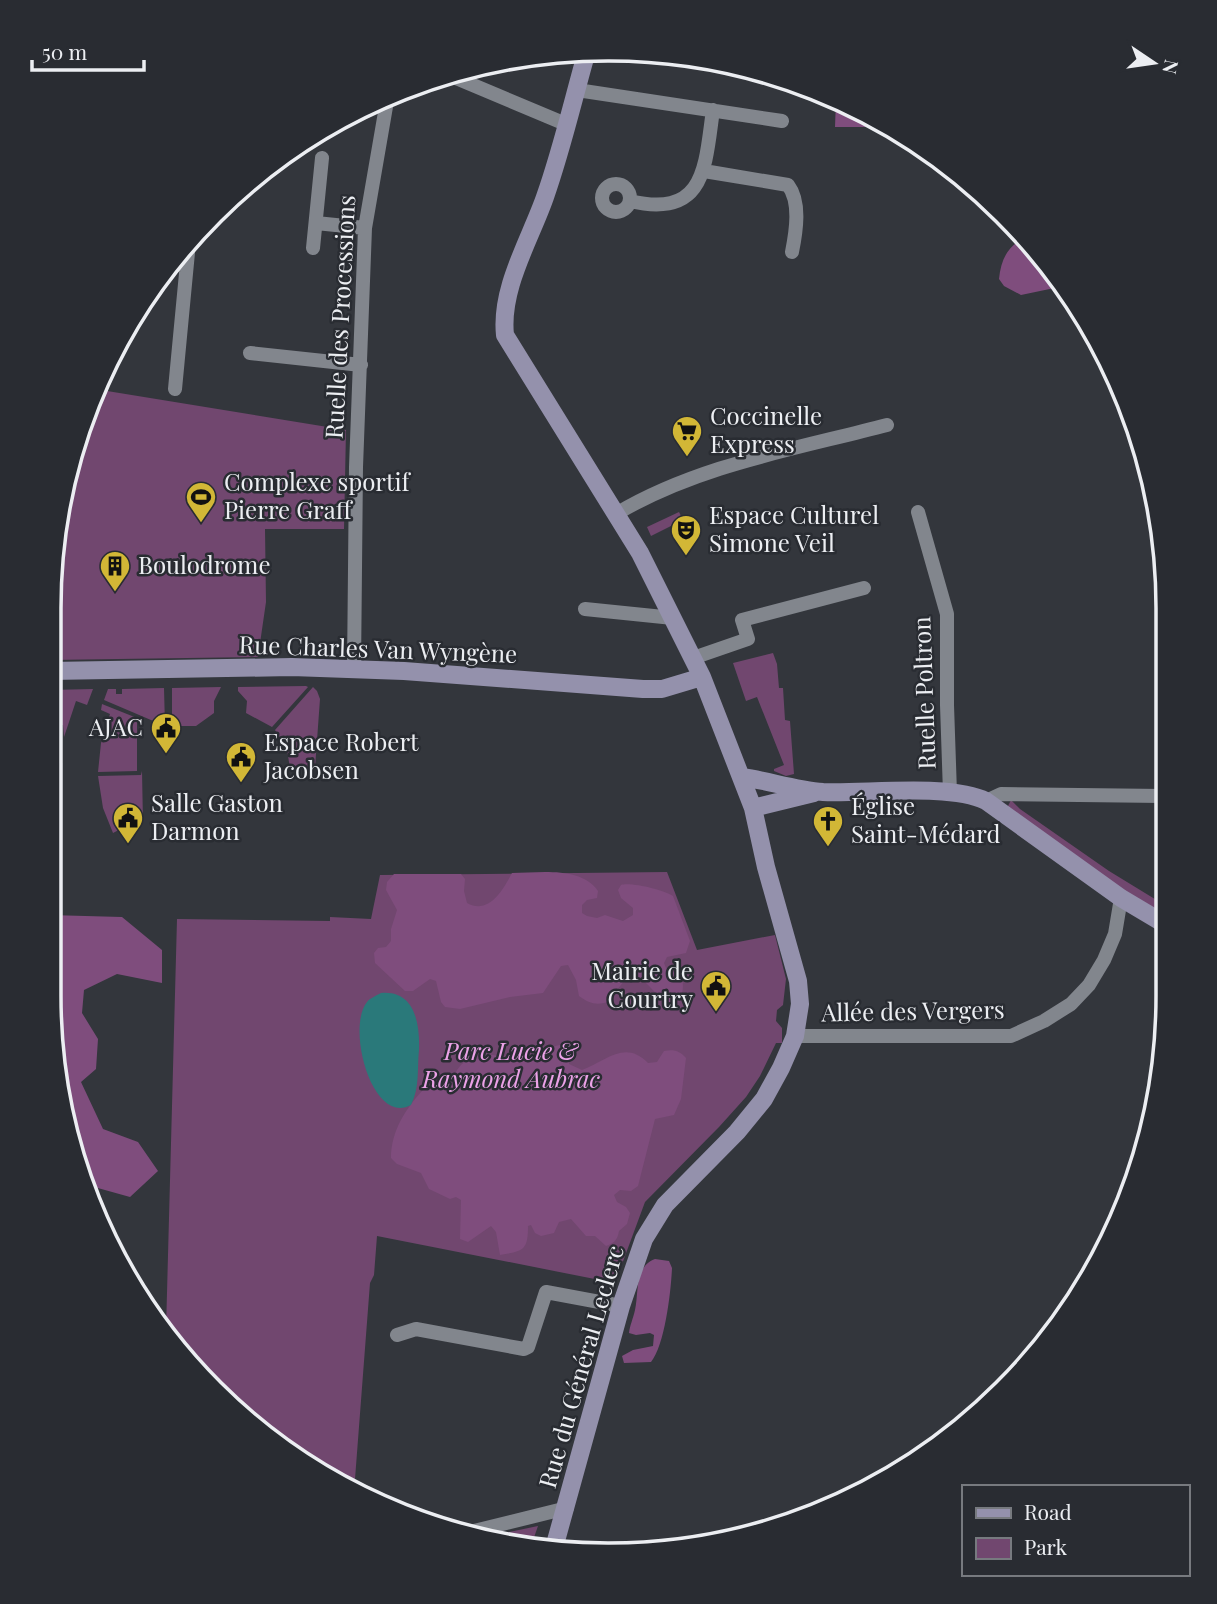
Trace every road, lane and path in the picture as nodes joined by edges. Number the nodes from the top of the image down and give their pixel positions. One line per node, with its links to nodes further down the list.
1 (584, 62): 3 (street, Rue du Général Leclerc)
2 (463, 81): 7 (street)
3 (577, 90): 4 (street); 7 (street, Rue du Général Leclerc)
4 (713, 110): 6 (street); 9 (street)
5 (381, 111): 12 (street, Ruelle des Processions)
6 (782, 121)
7 (568, 125): 23 (street, Rue du Général Leclerc)
8 (322, 158): 11 (street)
9 (704, 172): 10 (street); 14 (street)
10 (630, 201)
11 (316, 223): 12 (street); 13 (street)
12 (365, 228): 19 (street, Ruelle des Processions)
13 (313, 248)
14 (792, 252)
15 (187, 260): 17 (street)
16 (183, 265): 17 (street)
17 (186, 265): 20 (street)
18 (250, 353): 19 (street)
19 (361, 365): 28 (street, Ruelle des Processions)
20 (175, 389)
21 (887, 425): 23 (street)
22 (918, 513): 33 (street, Ruelle Poltron)
23 (616, 514): 26 (street, Rue du Général Leclerc)
24 (864, 588): 27 (street)
25 (585, 609): 26 (street)
26 (673, 618): 27 (street, Rue du Général Leclerc)
27 (693, 658): 30 (street, Rue du Général Leclerc)
28 (354, 670): 29 (street, Rue Charles Van Wyngène); 30 (street, Rue Charles Van Wyngène)
29 (61, 671)
30 (702, 677): 31 (street, Rue du Général Leclerc)
31 (742, 778): 32 (street); 36 (street, Rue du Général Leclerc)
32 (820, 792): 33 (street); 36 (street)
33 (950, 793): 35 (street)
34 (1156, 796): 35 (street)
35 (986, 801): 37 (street)
36 (753, 808): 39 (street, Rue du Général Leclerc)
37 (1121, 898): 38 (street); 39 (street, Allée des Vergers)
38 (1156, 919)
39 (795, 1036): 40 (street, Rue du Général Leclerc)
40 (621, 1306): 41 (street); 42 (street, Rue du Général Leclerc)
41 (397, 1335)
42 (567, 1508): 43 (street); 44 (street, Rue du Général Leclerc)
43 (485, 1528)
44 (557, 1540)

